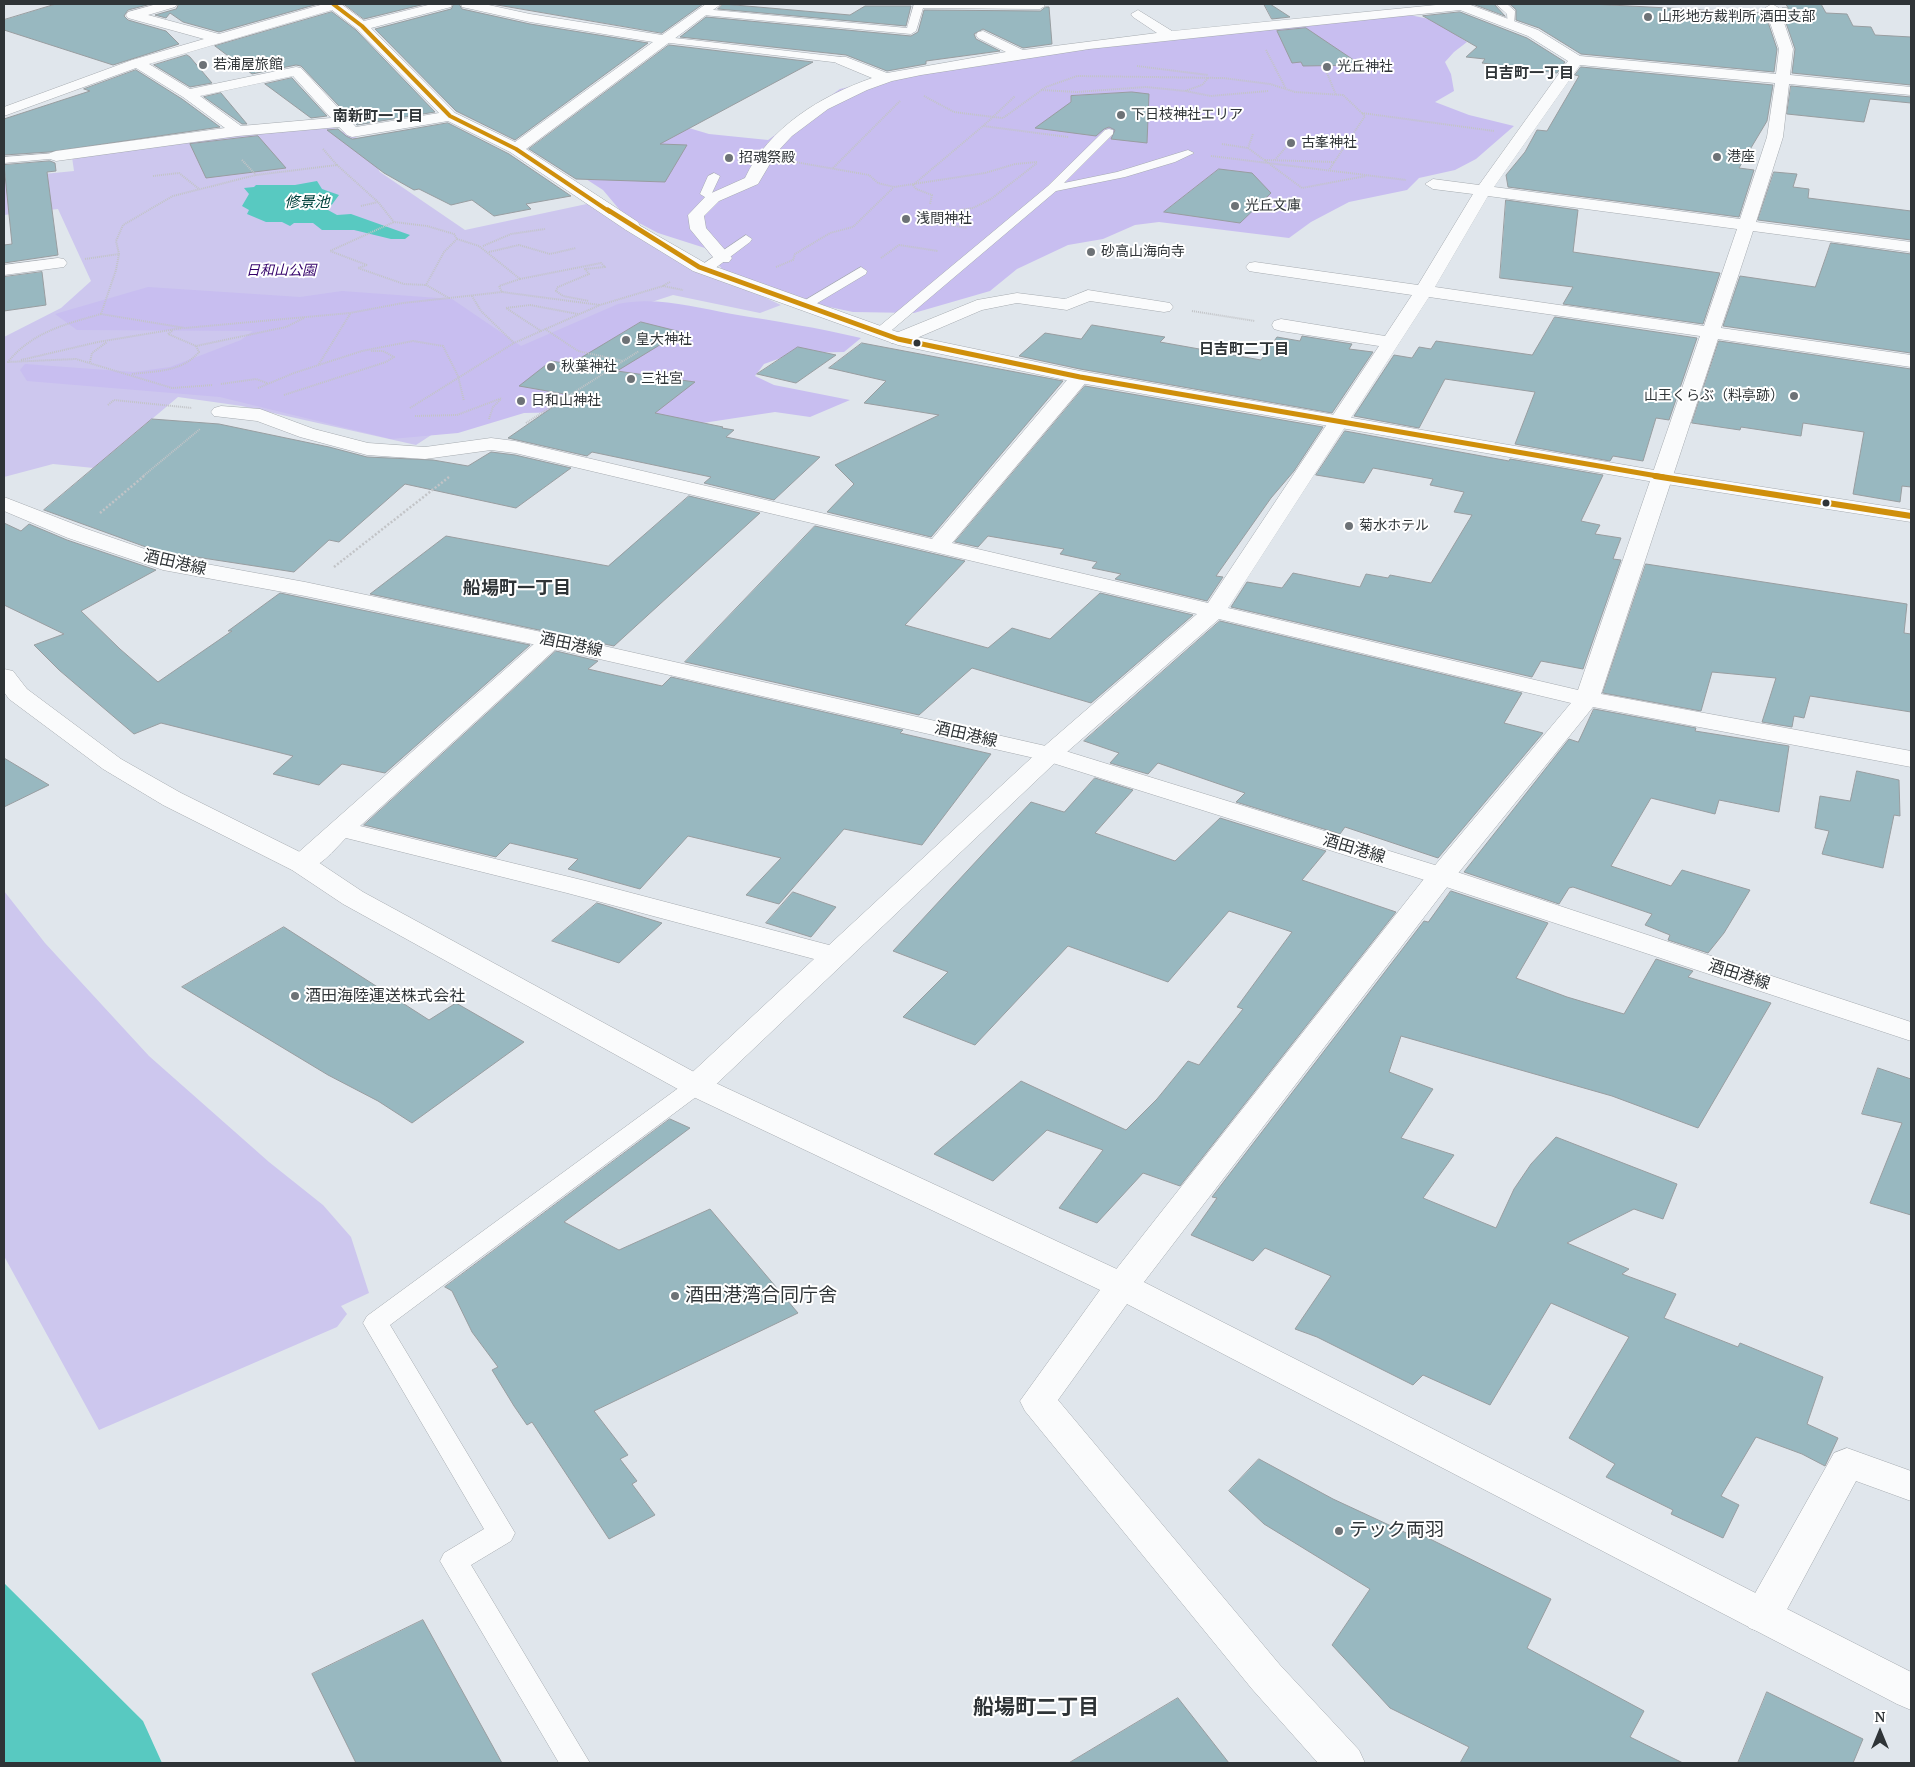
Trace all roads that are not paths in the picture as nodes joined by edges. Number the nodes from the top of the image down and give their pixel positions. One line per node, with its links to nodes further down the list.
1 (170, 4): 19 (street)
2 (333, 4): 16 (street); 19 (street)
3 (446, 4): 16 (street)
4 (468, 4): 20 (street)
5 (714, 4): 11 (street)
6 (919, 4): 9 (lane); 11 (lane)
7 (1501, 4): 14 (lane)
8 (1459, 5): 14 (street); 15 (street)
9 (1040, 6)
10 (1772, 8): 26 (street)
11 (702, 12): 20 (street)
12 (1138, 14): 18 (street)
13 (1252, 14): 15 (street)
14 (1511, 24): 23 (street)
15 (1267, 25): 18 (street)
16 (362, 26): 30 (street)
17 (983, 34): 21 (street)
18 (1170, 36): 21 (street)
19 (218, 38): 24 (street)
20 (666, 40): 22 (lane); 34 (street)
21 (1019, 53): 25 (street)
22 (842, 60): 25 (street)
23 (1576, 60): 26 (street); 41 (street)
24 (137, 63): 28 (street); 29 (street)
25 (886, 78): 42 (street)
26 (1782, 79): 27 (street); 43 (street)
27 (1911, 91)
28 (188, 94): 31 (street); 32 (street)
29 (4, 112)
30 (450, 116): 31 (street); 34 (street)
31 (343, 122): 32 (street)
32 (238, 130): 36 (street)
33 (1105, 136): 40 (lane)
34 (516, 149): 49 (street)
35 (1188, 154): 40 (lane)
36 (56, 156): 37 (lane)
37 (4, 160)
38 (714, 176): 42 (lane)
39 (1434, 184): 41 (street)
40 (1052, 188): 57 (lane)
41 (1484, 190): 43 (street); 52 (street)
42 (713, 198): 46 (street)
43 (1747, 225): 45 (street); 56 (street)
44 (746, 239): 46 (lane)
45 (1911, 247)
46 (723, 258): 49 (lane)
47 (58, 263): 50 (street)
48 (1255, 267): 52 (street)
49 (705, 269): 53 (street)
50 (4, 270)
51 (861, 271): 53 (lane)
52 (1423, 292): 56 (street); 58 (street)
53 (804, 305): 57 (street)
54 (1164, 306): 57 (street)
55 (1281, 325): 58 (street)
56 (1710, 332): 59 (street); 63 (street)
57 (889, 336): 60 (street)
58 (1391, 342): 62 (street)
59 (1911, 361)
60 (1080, 377): 62 (street); 66 (street)
61 (222, 412): 66 (street)
62 (1340, 422): 63 (street); 67 (street)
63 (1660, 477): 65 (street); 70 (street)
64 (4, 503): 68 (street, 酒田港線)
65 (1911, 516)
66 (937, 547): 67 (street)
67 (1214, 612): 70 (street); 71 (street)
68 (550, 641): 71 (street, 酒田港線); 73 (street)
69 (4, 676): 74 (street)
70 (1587, 698): 72 (street); 75 (street)
71 (1050, 754): 75 (street, 酒田港線); 76 (street)
72 (1911, 759)
73 (341, 829): 74 (street); 76 (street)
74 (302, 864): 78 (street)
75 (1441, 876): 77 (street, 酒田港線); 79 (street)
76 (835, 956): 78 (street)
77 (1911, 1032)
78 (696, 1086): 79 (street); 83 (lane)
79 (1122, 1286): 81 (street); 84 (street)
80 (1911, 1486): 81 (street)
81 (1763, 1616): 82 (street)
82 (1911, 1692)
83 (575, 1763)
84 (1344, 1763)

